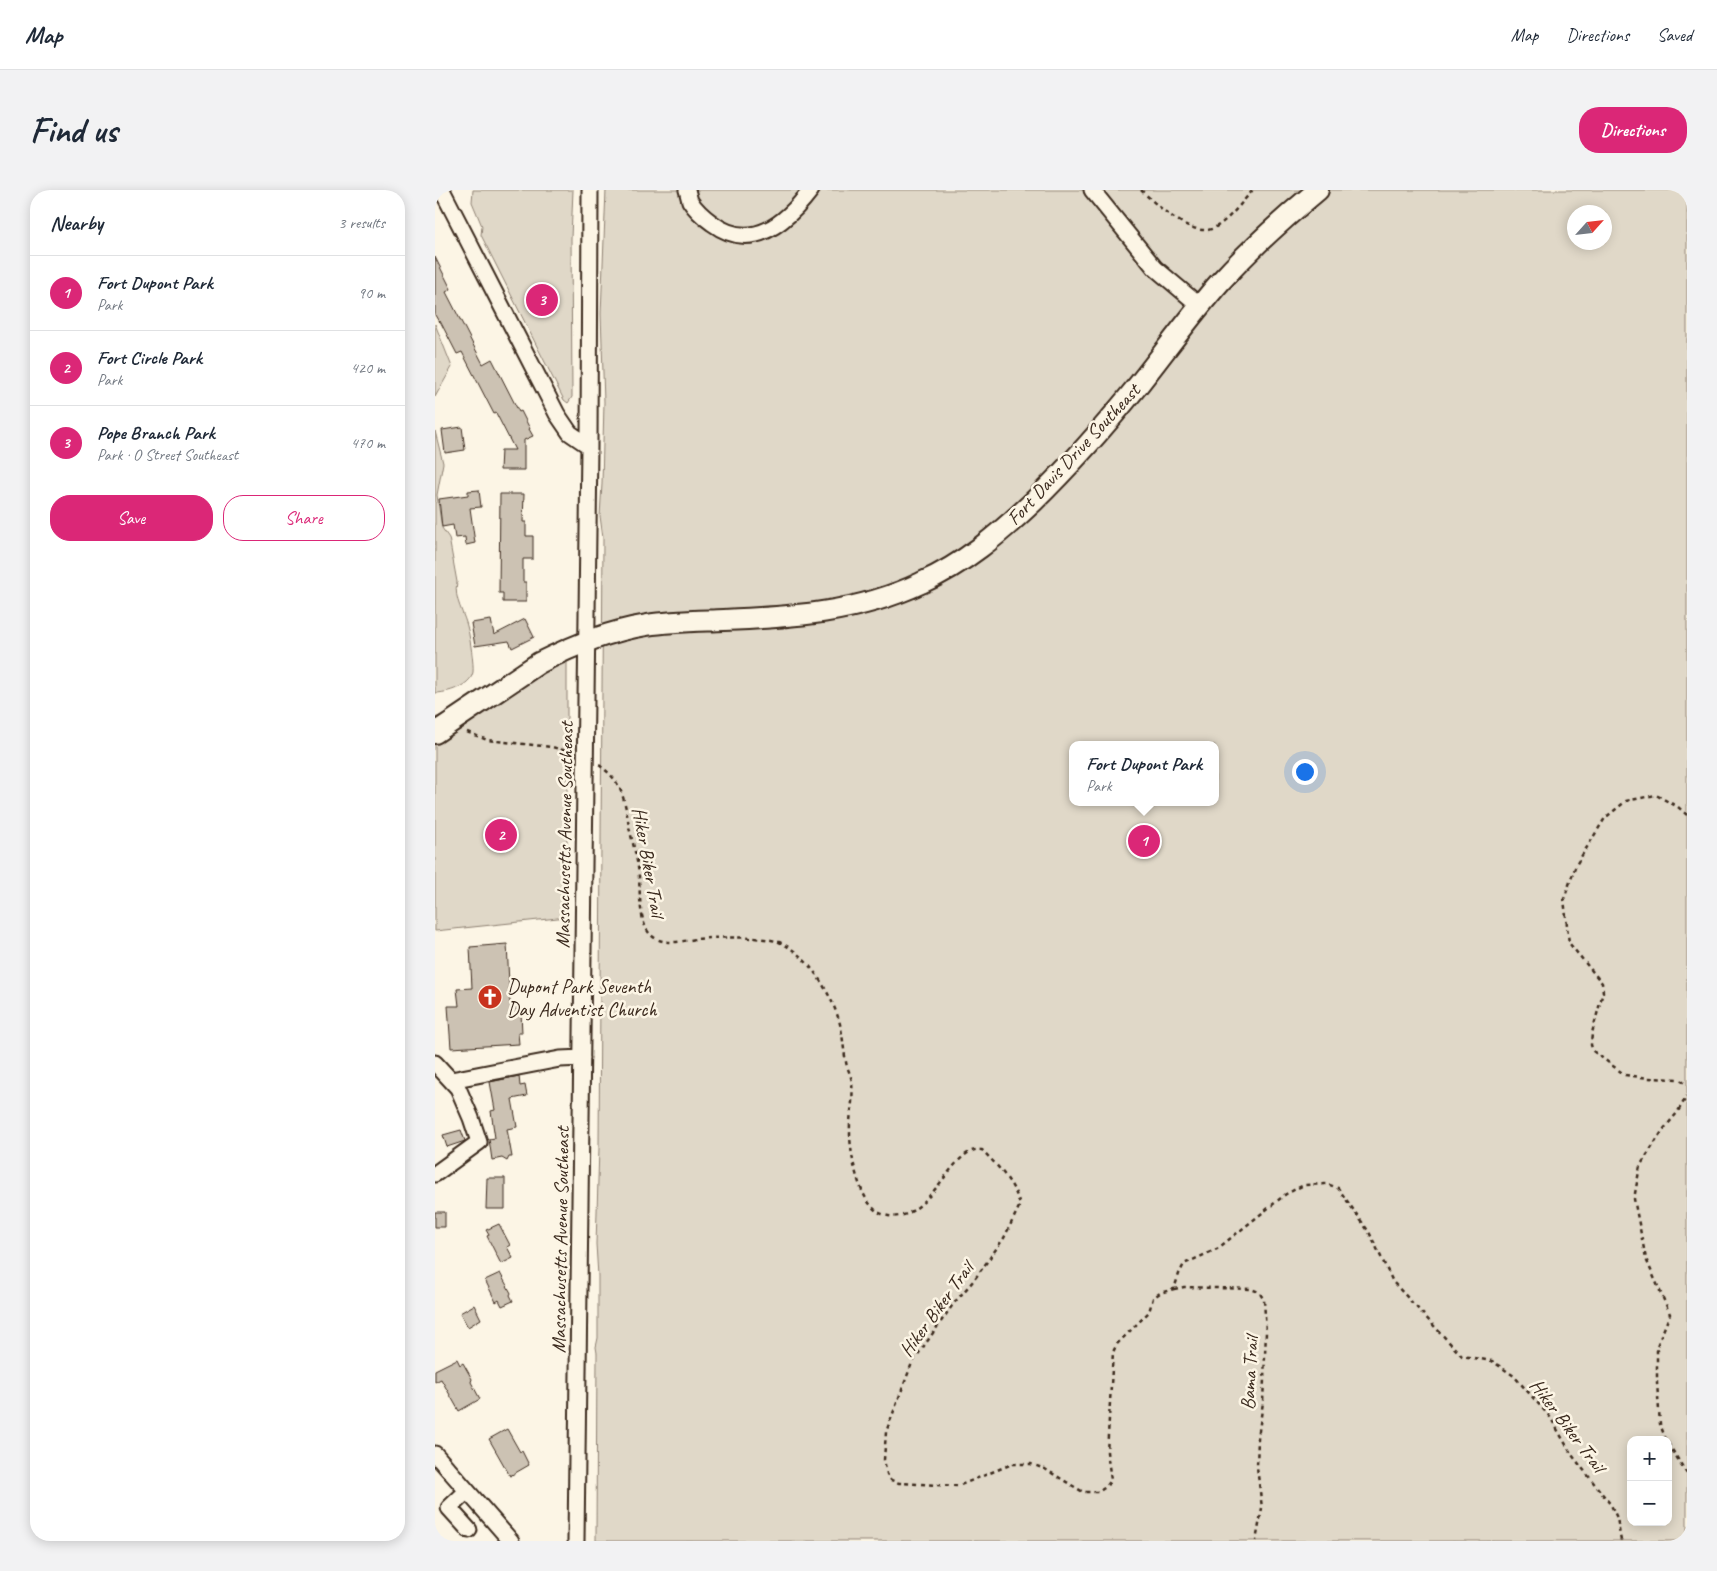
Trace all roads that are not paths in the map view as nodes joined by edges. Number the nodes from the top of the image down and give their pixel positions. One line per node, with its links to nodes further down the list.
1 (590, 190): 8 (street, Massachusetts Avenue Southeast)
2 (687, 190): 3 (street)
3 (811, 190)
4 (1092, 190): 7 (street)
5 (1318, 190): 7 (main road, Fort Davis Drive Southeast)
6 (443, 192): 8 (street)
7 (1200, 306): 9 (main road, Fort Davis Drive Southeast)
8 (589, 446): 9 (street, Massachusetts Avenue Southeast)
9 (586, 642): 10 (main road, Fort Davis Drive Southeast); 11 (street, Massachusetts Avenue Southeast)
10 (435, 732)
11 (582, 1058): 13 (street); 19 (street, Massachusetts Avenue Southeast)
12 (435, 1063): 13 (street)
13 (451, 1080): 14 (street)
14 (435, 1174)
15 (436, 1458): 16 (street)
16 (467, 1491): 17 (street); 18 (street)
17 (469, 1530)
18 (511, 1541)
19 (576, 1541)

